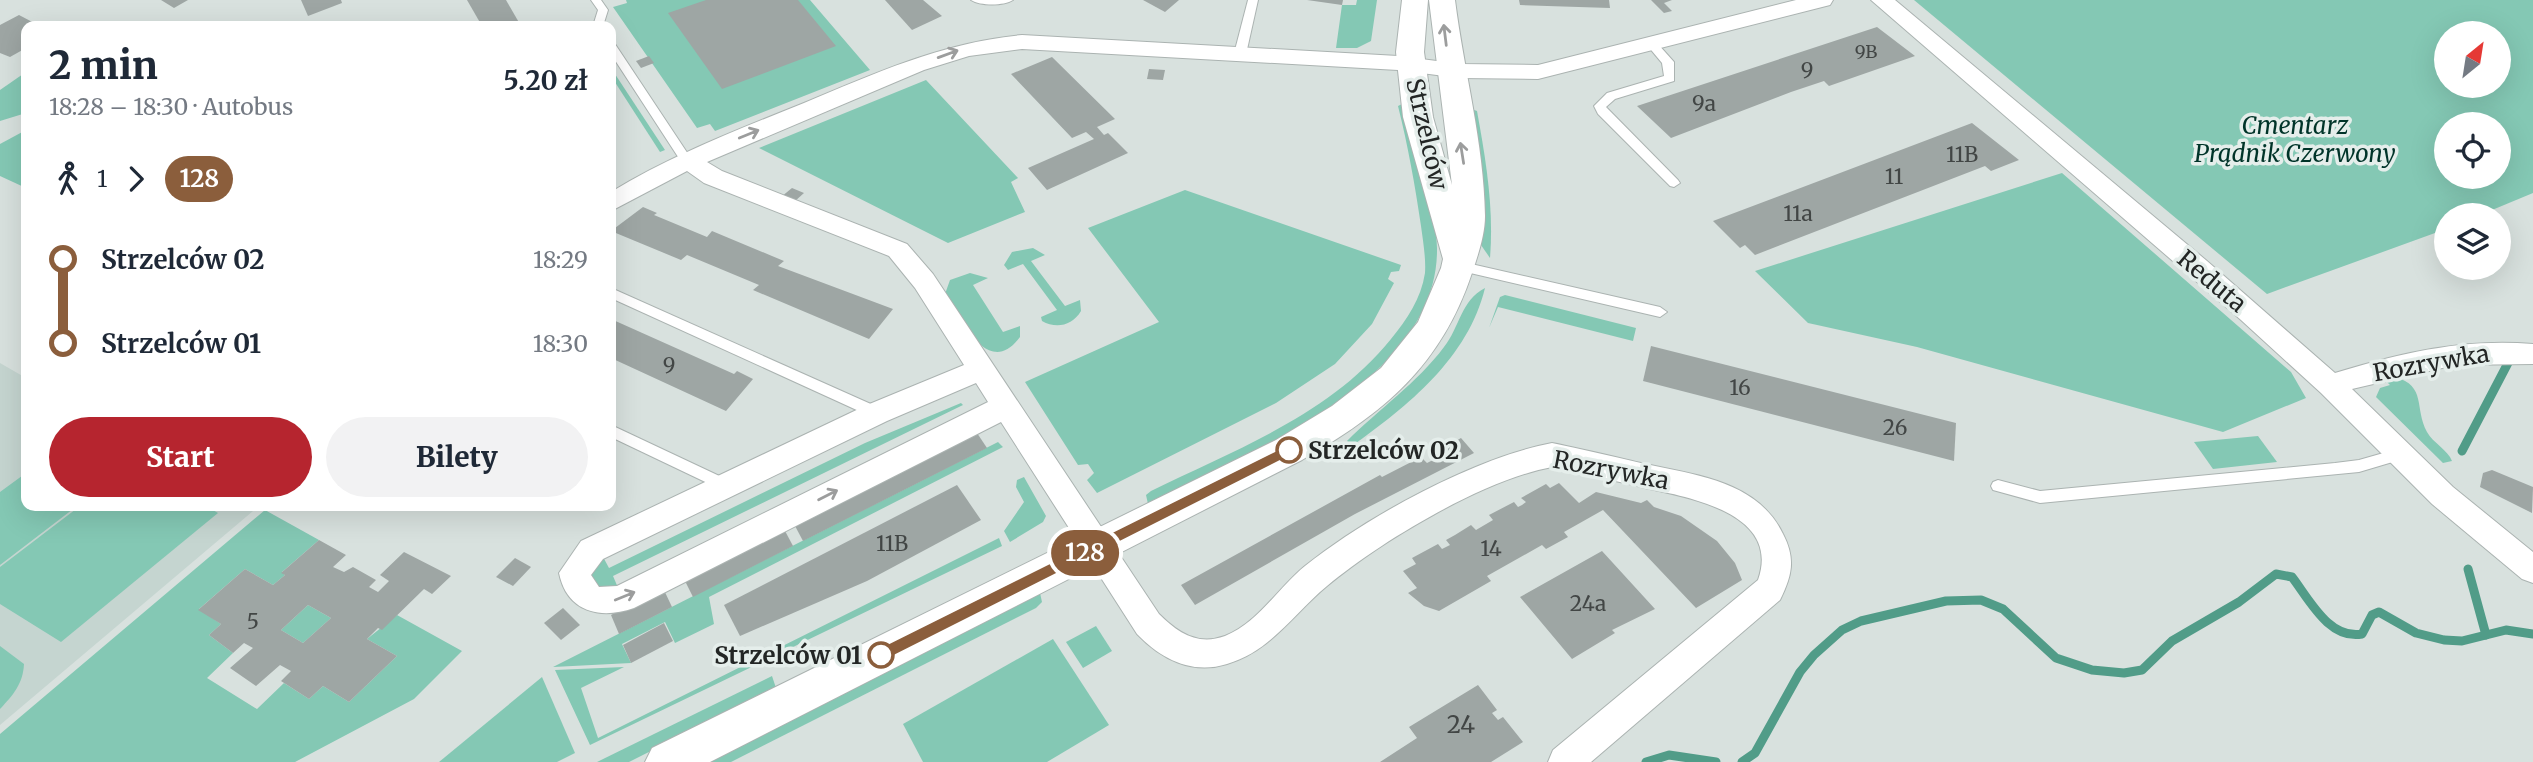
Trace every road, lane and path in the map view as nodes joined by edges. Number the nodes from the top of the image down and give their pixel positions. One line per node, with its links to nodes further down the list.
1 (596, 0): 9 (lane)
2 (976, 0): 3 (lane)
3 (1008, 0)
4 (1253, 0): 12 (lane)
5 (1415, 0): 13 (street, Strzelców)
6 (1442, 0): 14 (street, Strzelców, one-way to 6)
7 (1822, 0): 10 (street)
8 (1882, 0): 23 (street, Reduta)
9 (600, 21)
10 (1653, 45): 14 (street); 16 (lane)
11 (616, 54): 15 (lane)
12 (1240, 54): 13 (street); 15 (street, one-way to 12)
13 (1411, 65): 14 (street); 18 (street, Strzelców)
14 (1450, 70): 18 (street, Strzelców, one-way to 14)
15 (685, 160): 17 (street); 22 (street, Rozrywka)
16 (1674, 183)
17 (616, 200)
18 (1458, 265): 20 (lane); 30 (street, Strzelców)
19 (616, 295): 25 (lane)
20 (1660, 312)
21 (2533, 354): 23 (street, Rozrywka)
22 (982, 369): 24 (street, Rozrywka); 25 (street)
23 (2330, 385): 27 (street, Reduta)
24 (1006, 407): 28 (street, one-way to 24); 30 (street, Rozrywka)
25 (877, 413): 28 (street)
26 (616, 433): 28 (lane)
27 (2401, 454): 29 (lane); 31 (street, Reduta)
28 (725, 485)
29 (1998, 486)
30 (1098, 546): 32 (street, Strzelców); 33 (street, Rozrywka)
31 (2533, 570)
32 (667, 762)
33 (1565, 762)

